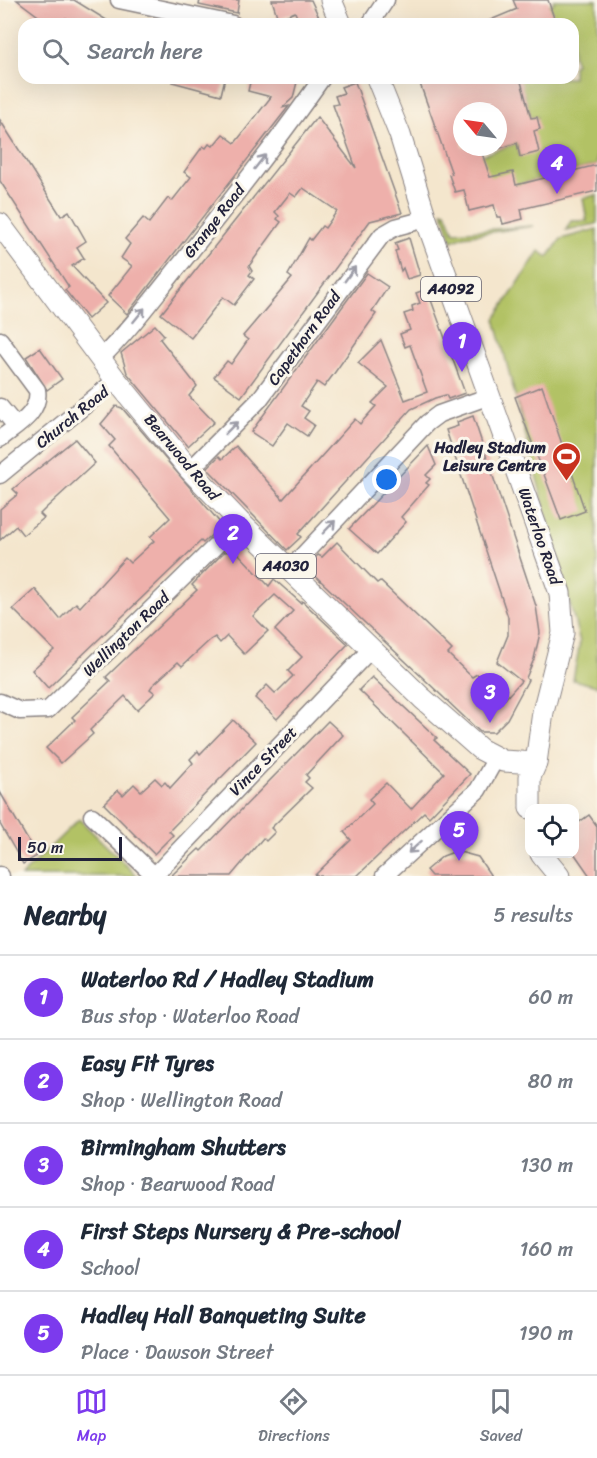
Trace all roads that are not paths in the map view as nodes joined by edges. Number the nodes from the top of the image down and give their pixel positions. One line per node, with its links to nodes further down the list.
1 (119, 0): 4 (street)
2 (331, 0): 5 (main road)
3 (386, 0): 6 (street)
4 (204, 18)
5 (339, 18)
6 (374, 18)
7 (318, 84): 12 (street, Grange Road, one-way to 7)
8 (379, 84): 9 (main road, Waterloo Road / A4092)
9 (426, 219): 14 (main road, Waterloo Road / A4092); 18 (street, Capethorn Road, one-way to 9)
10 (0, 224): 12 (main road, Bearwood Road / A4030)
11 (0, 340): 16 (street)
12 (100, 359): 13 (main road, Bearwood Road / A4030)
13 (116, 381): 18 (main road, Bearwood Road / A4030); 19 (street, Church Road)
14 (490, 396): 21 (street, one-way to 14); 25 (main road, Waterloo Road / A4092)
15 (0, 407): 16 (street)
16 (16, 426): 17 (street)
17 (0, 439)
18 (190, 470): 20 (main road, Bearwood Road / A4030)
19 (0, 475)
20 (240, 522): 21 (main road, Bearwood Road / A4030); 23 (street, Wellington Road)
21 (289, 570): 22 (main road, Bearwood Road / A4030)
22 (372, 648): 24 (main road, Bearwood Road / A4030); 29 (street, Vince Street)
23 (0, 702)
24 (495, 758): 25 (main road, Bearwood Road / A4030); 30 (street, one-way to 30)
25 (536, 763): 26 (main road); 27 (main road)
26 (530, 804)
27 (542, 804)
28 (92, 816): 29 (street)
29 (155, 876)
30 (384, 876)

